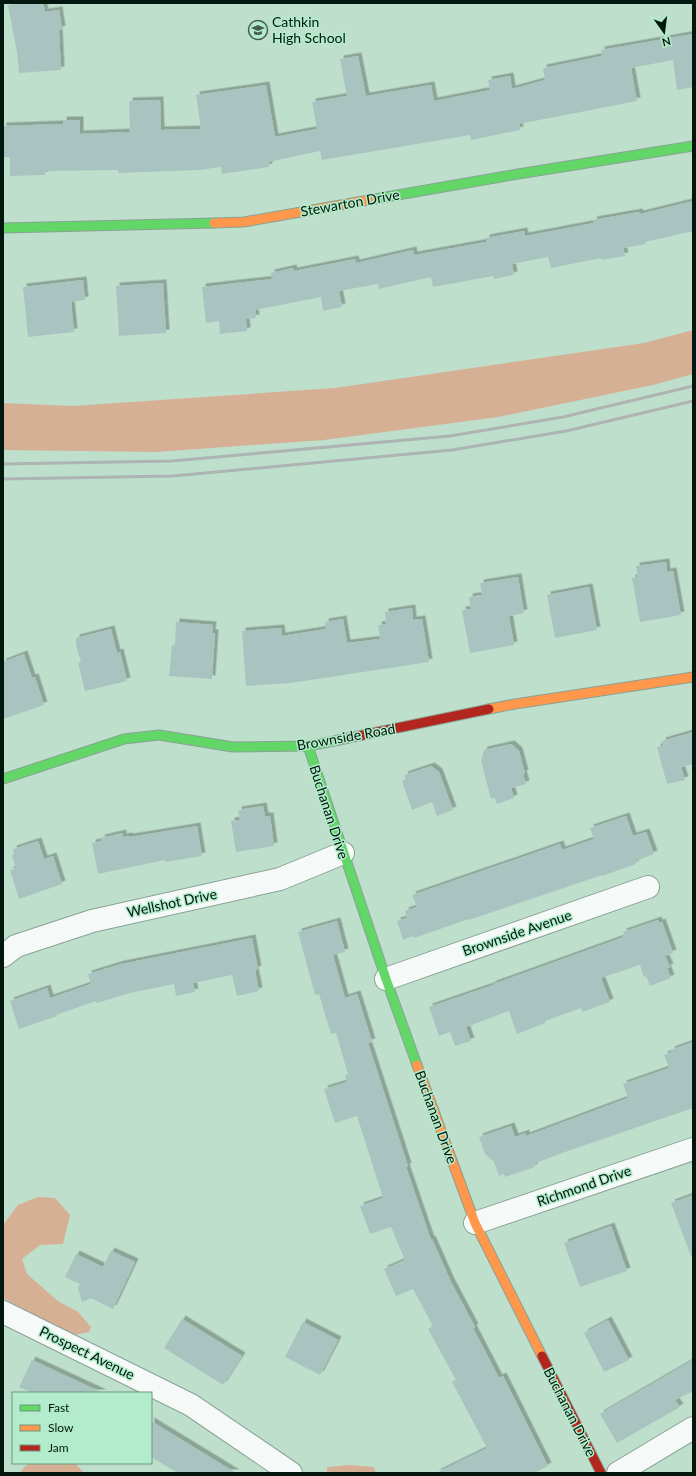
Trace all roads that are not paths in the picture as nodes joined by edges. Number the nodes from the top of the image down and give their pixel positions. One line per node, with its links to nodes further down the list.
1 (693, 146): 2 (street, Stewarton Drive)
2 (3, 228)
3 (693, 677): 4 (street, Brownside Road)
4 (308, 746): 5 (street, Brownside Road); 6 (street, Buchanan Drive)
5 (3, 779)
6 (342, 853): 8 (street, Wellshot Drive); 9 (street, Buchanan Drive)
7 (648, 887): 9 (street, Brownside Avenue)
8 (3, 956)
9 (386, 979): 11 (street, Buchanan Drive)
10 (693, 1149): 11 (street, Richmond Drive)
11 (475, 1224): 15 (street, Buchanan Drive)
12 (3, 1312): 14 (street, Prospect Avenue)
13 (693, 1428): 16 (street)
14 (291, 1473)
15 (601, 1473)
16 (618, 1473)

